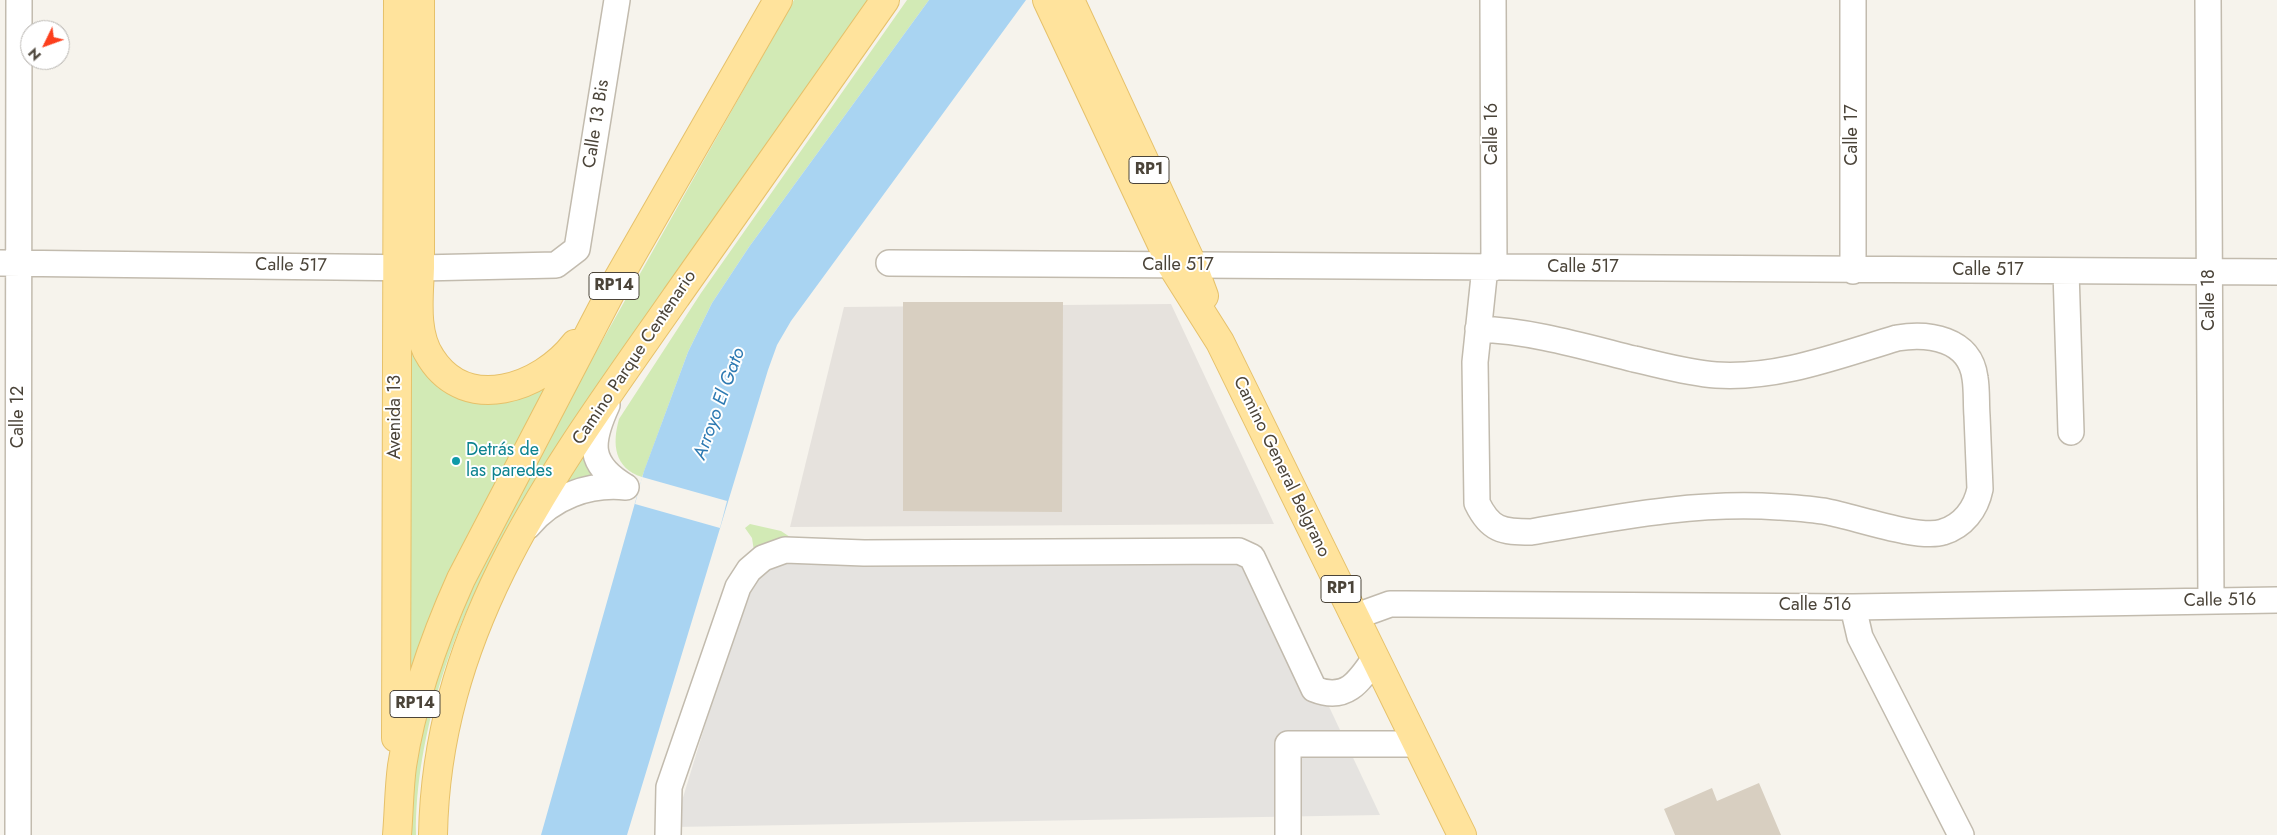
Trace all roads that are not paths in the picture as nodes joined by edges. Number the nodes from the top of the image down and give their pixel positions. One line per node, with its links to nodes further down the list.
1 (19, 0): 12 (street, Calle 12)
2 (398, 0): 15 (main road, Avenida 13)
3 (420, 0): 15 (main road, Avenida 13)
4 (616, 0): 11 (street, Calle 13 Bis)
5 (778, 0): 21 (main road, RP14)
6 (885, 0): 23 (main road, Camino Parque Centenario / RP14)
7 (1492, 0): 16 (street, Calle 16)
8 (1854, 0): 17 (street, Calle 17)
9 (2208, 0): 19 (street, Calle 18)
10 (1057, 5): 14 (main road, Camino General Belgrano / RP1)
11 (577, 249): 15 (street, Calle 517)
12 (10, 263): 15 (street, Calle 517); 25 (street, Calle 12)
13 (889, 263): 14 (street, Calle 517)
14 (1182, 266): 16 (street, Calle 517); 30 (main road, Camino General Belgrano / RP1)
15 (408, 268): 21 (main road, Avenida 13); 34 (main road, Avenida 13)
16 (1489, 268): 17 (street, Calle 517); 22 (street, Calle 16)
17 (1853, 271): 18 (street, Calle 517)
18 (2066, 272): 19 (street, Calle 517); 24 (street)
19 (2210, 272): 20 (street, Calle 517); 28 (street, Calle 18)
20 (2277, 272)
21 (601, 309): 34 (main road, RP14)
22 (1478, 329): 22 (street, Calle 16)
23 (616, 383): 26 (main road, Camino Parque Centenario / RP14); 26 (street)
24 (2071, 432)
25 (9, 473): 33 (street, Calle 12)
26 (506, 557): 35 (main road, Camino Parque Centenario / RP14)
27 (2277, 600): 28 (street, Calle 516)
28 (2211, 601): 29 (street, Calle 516)
29 (1853, 607): 30 (street, Calle 516); 39 (street)
30 (1354, 617): 31 (main road, Camino General Belgrano / RP1)
31 (1374, 658): 32 (main road, Camino General Belgrano / RP1); 36 (street)
32 (1417, 744): 37 (street); 38 (main road, Camino General Belgrano / RP1)
33 (18, 835)
34 (397, 835)
35 (433, 835)
36 (668, 835)
37 (1288, 835)
38 (1462, 835)
39 (1961, 835)

